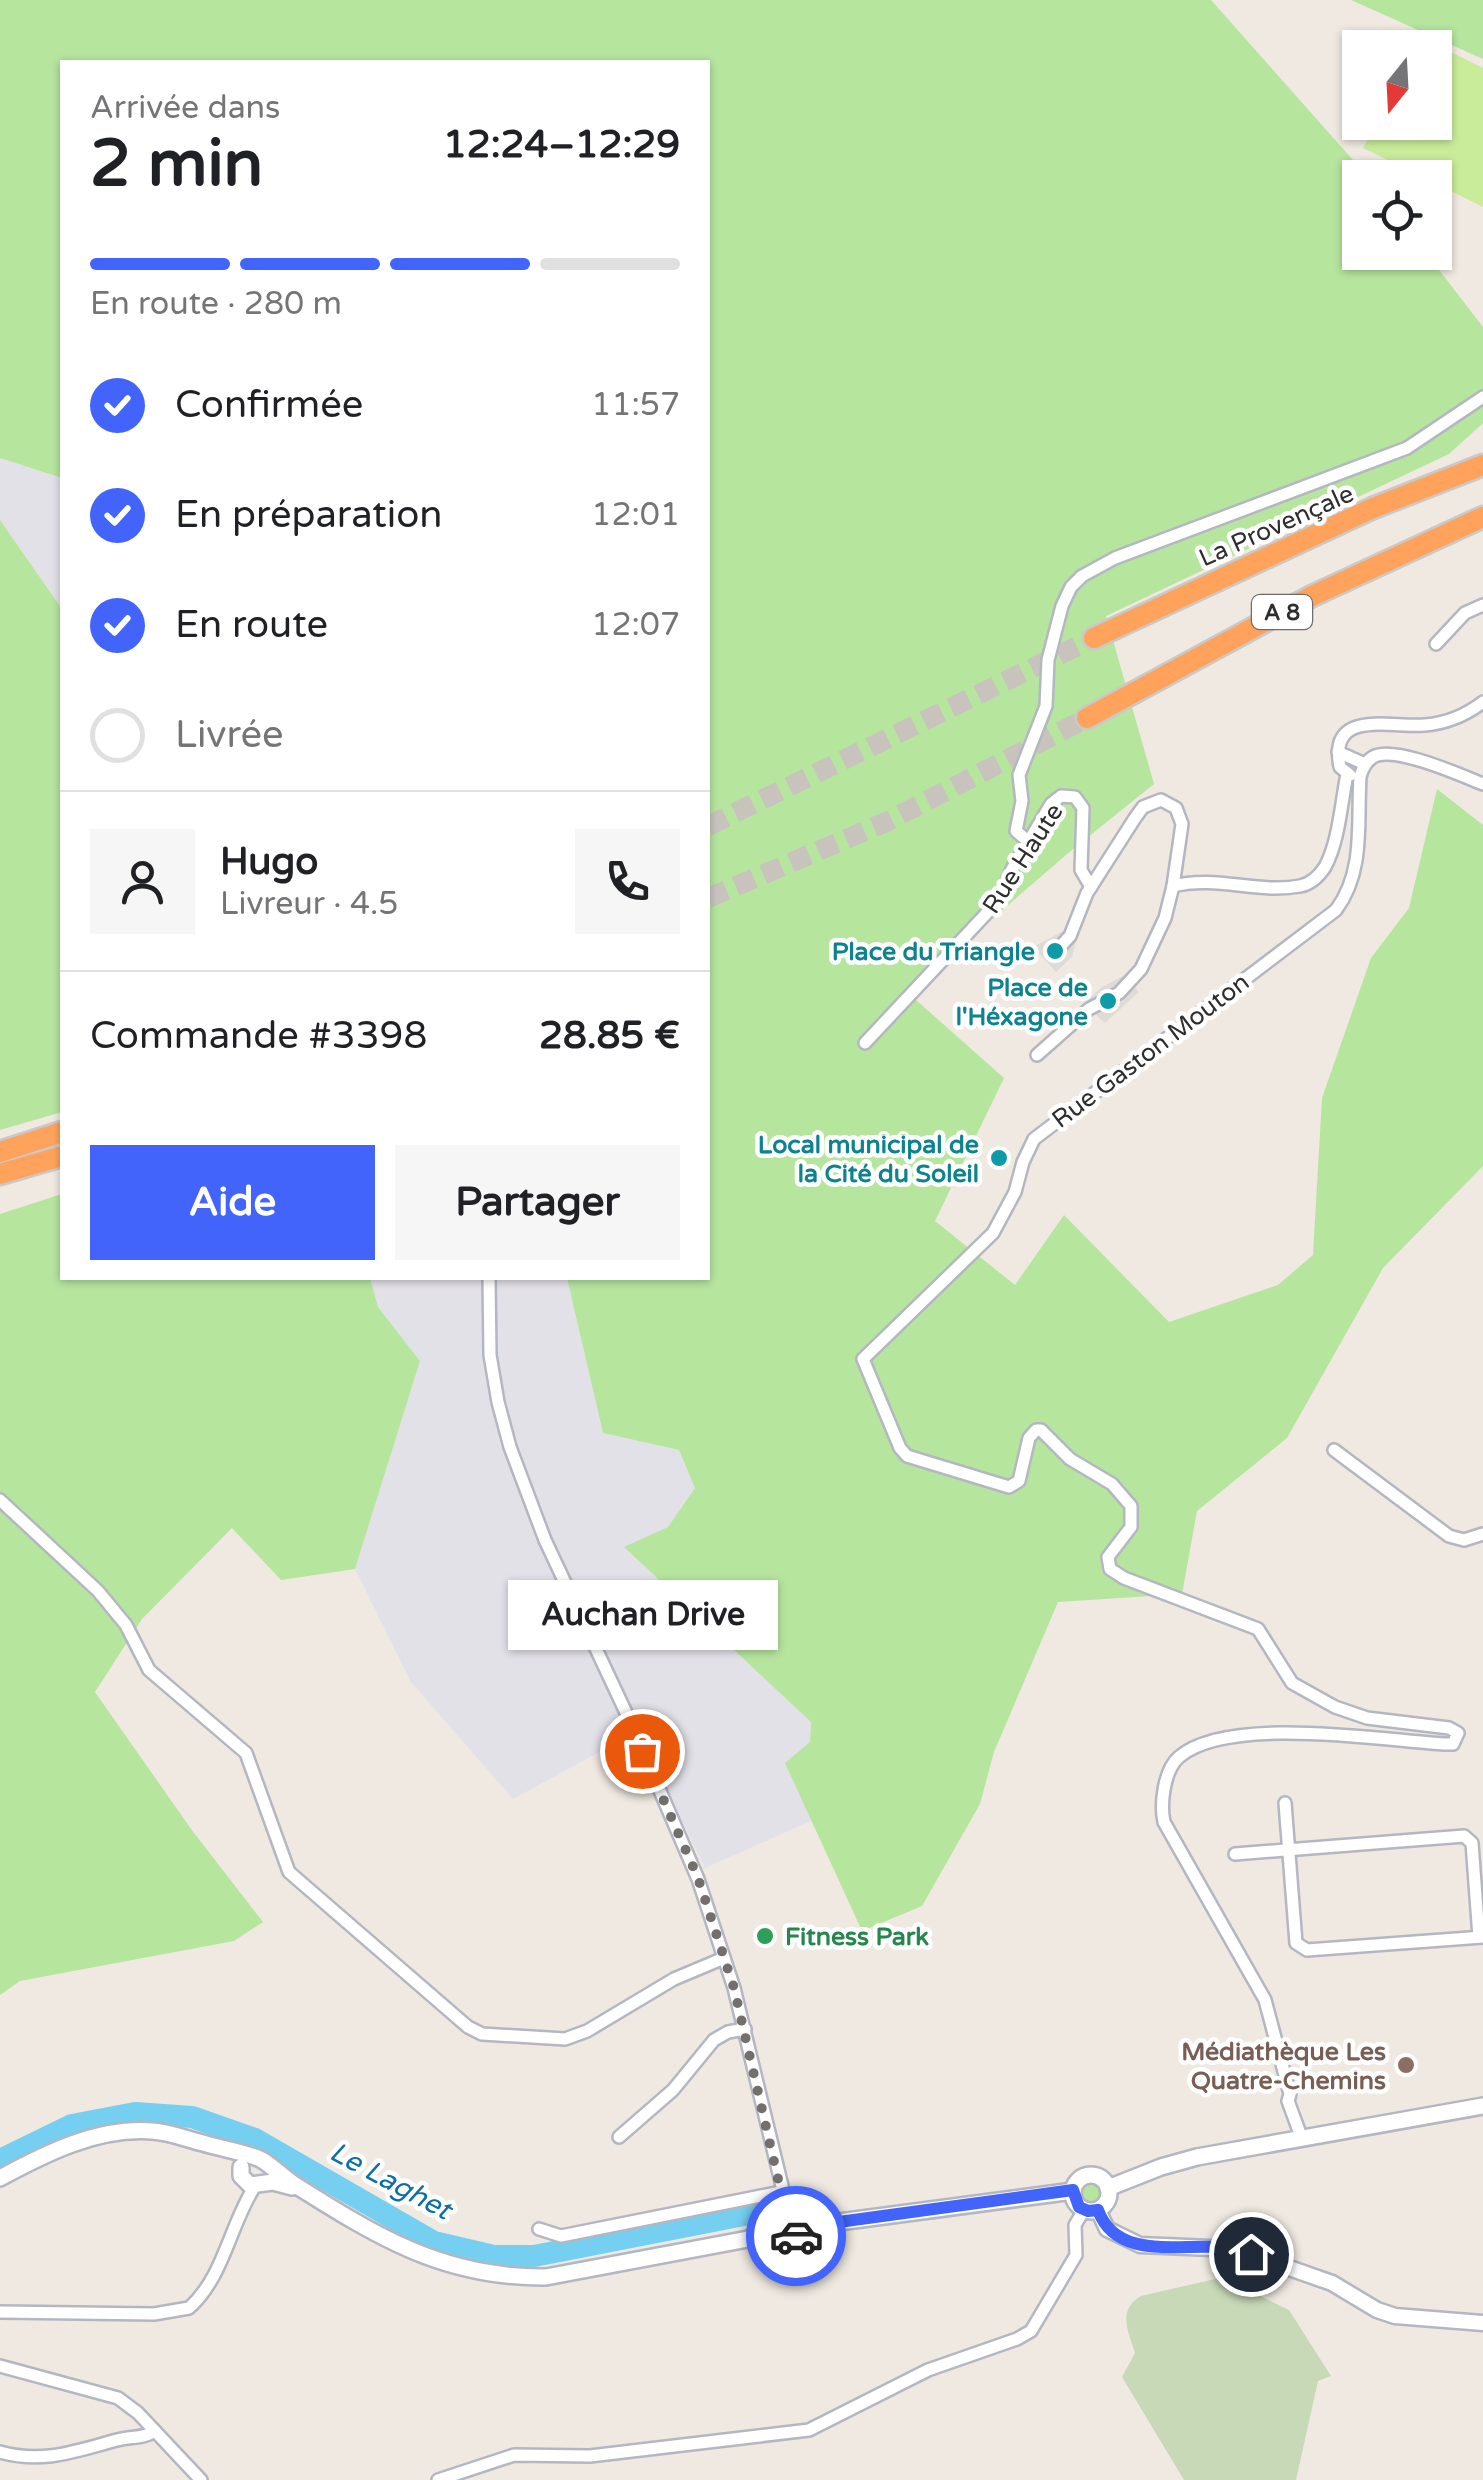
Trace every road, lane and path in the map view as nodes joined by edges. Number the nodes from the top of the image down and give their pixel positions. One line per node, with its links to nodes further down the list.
1 (1483, 397): 13 (street)
2 (1483, 466): 5 (highway, La Provençale / A 8)
3 (1483, 517): 8 (highway, A 8)
4 (1483, 605): 6 (street)
5 (1094, 638)
6 (1436, 644)
7 (1483, 702): 9 (street)
8 (1086, 718)
9 (1338, 752): 10 (street); 11 (street)
10 (1365, 764): 11 (street); 12 (street)
11 (1353, 776): 14 (street); 35 (street, Rue Gaston Mouton)
12 (1483, 784)
13 (1029, 842): 15 (street, Rue Haute); 17 (street, Rue Haute)
14 (1174, 886): 15 (street); 18 (street)
15 (1091, 887): 16 (street)
16 (1058, 950)
17 (865, 1043)
18 (1037, 1055)
19 (60, 1133): 20 (highway)
20 (0, 1152)
21 (60, 1157): 22 (highway)
22 (0, 1174)
23 (489, 1280): 31 (street)
24 (1334, 1450): 26 (street)
25 (0, 1500): 31 (street)
26 (1483, 1534)
27 (1285, 1803): 28 (street)
28 (1288, 1850): 29 (street); 30 (street); 30 (street)
29 (1236, 1854)
30 (1481, 1937)
31 (724, 1958): 32 (street)
32 (745, 2029): 34 (street); 40 (street)
33 (1483, 2106): 35 (main road)
34 (619, 2138)
35 (1302, 2139): 38 (main road)
36 (253, 2173): 37 (main road); 43 (main road); 44 (street)
37 (0, 2178)
38 (1108, 2188): 39 (main road); 41 (main road)
39 (1073, 2190): 41 (main road); 43 (main road)
40 (781, 2192): 42 (street); 43 (street)
41 (1091, 2210): 45 (street); 50 (street)
42 (540, 2229)
43 (787, 2230)
44 (0, 2312)
45 (1483, 2324)
46 (0, 2366): 47 (street)
47 (155, 2431): 48 (street); 49 (street)
48 (0, 2452)
49 (201, 2480)
50 (438, 2480)

